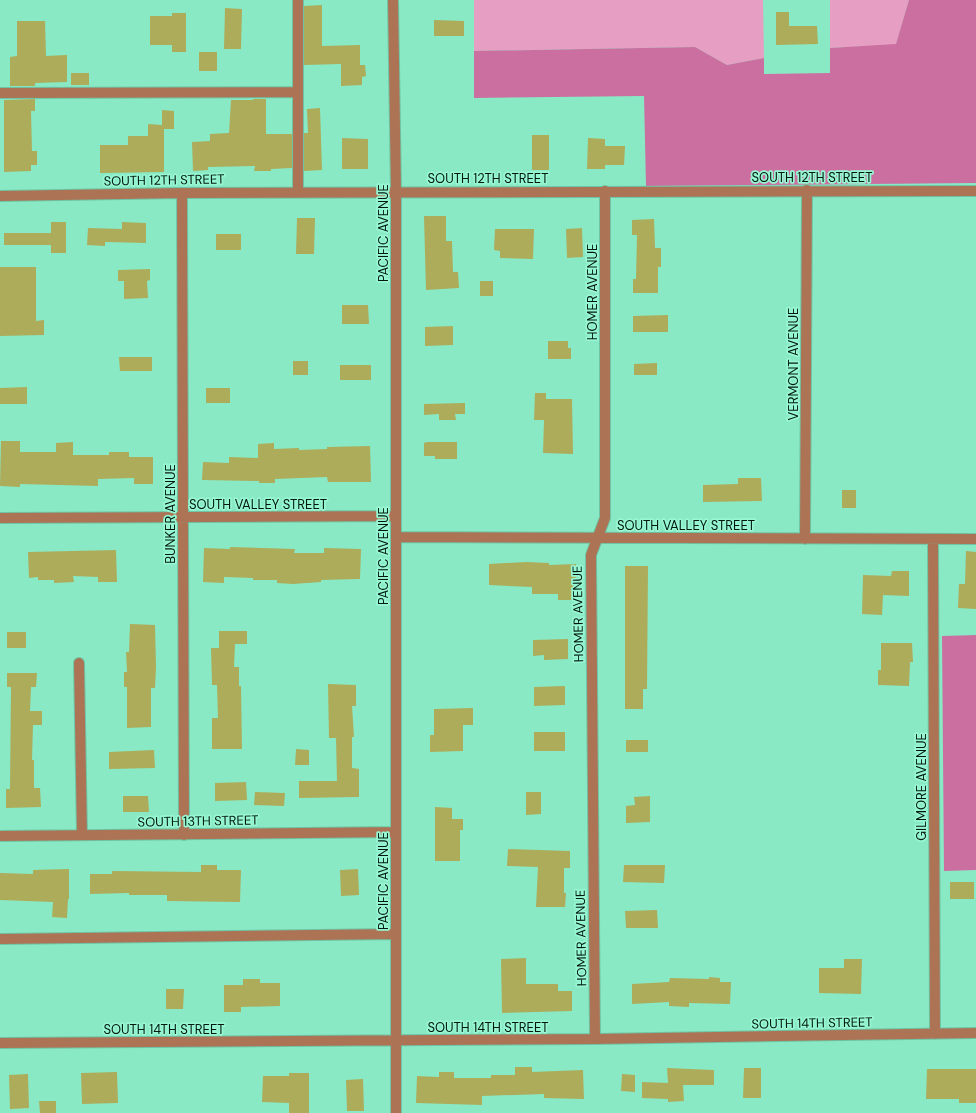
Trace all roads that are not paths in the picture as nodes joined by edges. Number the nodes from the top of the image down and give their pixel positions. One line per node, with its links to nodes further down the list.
1 (298, 0): 3 (street)
2 (393, 0): 9 (street, PACIFIC AVENUE)
3 (298, 92): 4 (street); 8 (street)
4 (0, 93)
5 (807, 190): 6 (street, SOUTH 12TH STREET); 7 (street, SOUTH 12TH STREET); 17 (street, VERMONT AVENUE)
6 (605, 191): 9 (street, SOUTH 12TH STREET); 16 (street, HOMER AVENUE)
7 (976, 191)
8 (298, 192): 9 (street, SOUTH 12TH STREET); 10 (street, SOUTH 12TH STREET)
9 (396, 192): 12 (street, PACIFIC AVENUE)
10 (182, 193): 11 (street, SOUTH 12TH STREET); 14 (street, BUNKER AVENUE)
11 (0, 196)
12 (396, 516): 14 (street, SOUTH VALLEY STREET); 15 (street, PACIFIC AVENUE)
13 (0, 518): 14 (street, SOUTH VALLEY STREET)
14 (183, 518): 23 (street, BUNKER AVENUE)
15 (396, 537): 16 (street, SOUTH VALLEY STREET); 21 (street, PACIFIC AVENUE)
16 (599, 538): 17 (street, SOUTH VALLEY STREET); 29 (street, HOMER AVENUE)
17 (805, 539): 19 (street, SOUTH VALLEY STREET)
18 (976, 539): 19 (street, SOUTH VALLEY STREET)
19 (933, 540): 28 (street, GILMORE AVENUE)
20 (79, 663): 22 (street)
21 (396, 832): 23 (street, SOUTH 13TH STREET); 25 (street, PACIFIC AVENUE)
22 (82, 835): 23 (street, SOUTH 13TH STREET); 24 (street, SOUTH 13TH STREET)
23 (184, 835)
24 (0, 836)
25 (396, 934): 26 (street); 30 (street, PACIFIC AVENUE)
26 (0, 939)
27 (976, 1033): 28 (street, SOUTH 14TH STREET)
28 (936, 1034): 29 (street, SOUTH 14TH STREET)
29 (595, 1039): 30 (street, SOUTH 14TH STREET)
30 (396, 1040): 31 (street, SOUTH 14TH STREET); 32 (street, PACIFIC AVENUE)
31 (0, 1043)
32 (396, 1113)

